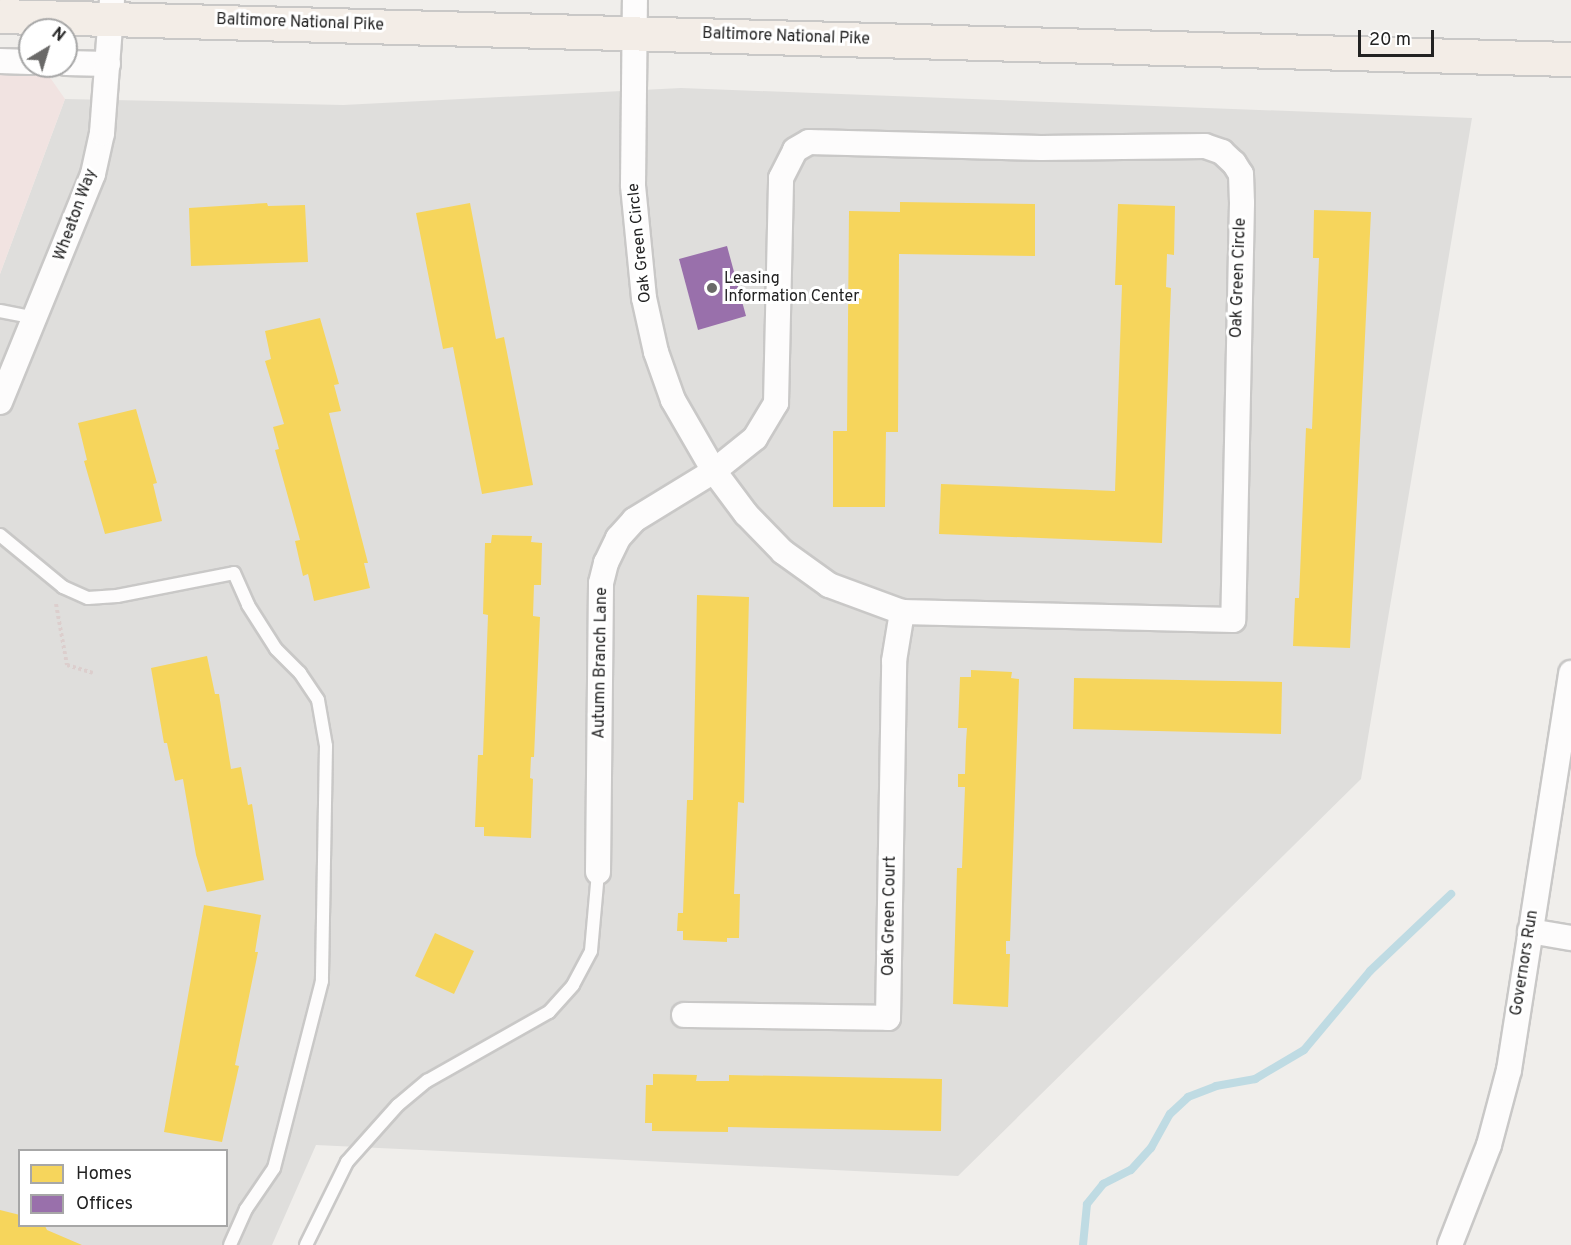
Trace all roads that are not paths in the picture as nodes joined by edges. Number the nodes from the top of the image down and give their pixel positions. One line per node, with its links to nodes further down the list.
1 (635, 0): 4 (street, Oak Green Circle)
2 (111, 9): 3 (main road, Baltimore National Pike); 4 (main road, Baltimore National Pike); 9 (street, Wheaton Way)
3 (0, 16)
4 (633, 33): 5 (main road, Baltimore National Pike); 13 (street, Oak Green Circle)
5 (1571, 59)
6 (0, 61): 7 (street)
7 (18, 62)
8 (78, 63): 9 (street)
9 (108, 64): 11 (street, Wheaton Way)
10 (0, 311): 11 (lane)
11 (36, 318): 12 (street, Wheaton Way)
12 (0, 402)
13 (714, 471): 15 (street, Oak Green Circle); 15 (street, Oak Green Circle); 17 (street, Autumn Branch Lane)
14 (0, 535): 21 (lane)
15 (902, 612): 20 (street, Oak Green Court)
16 (1571, 673): 18 (street, Governors Run)
17 (598, 872): 22 (lane)
18 (1530, 931): 19 (street); 23 (street, Governors Run)
19 (1571, 938)
20 (684, 1015)
21 (230, 1245)
22 (306, 1245)
23 (1450, 1245)

